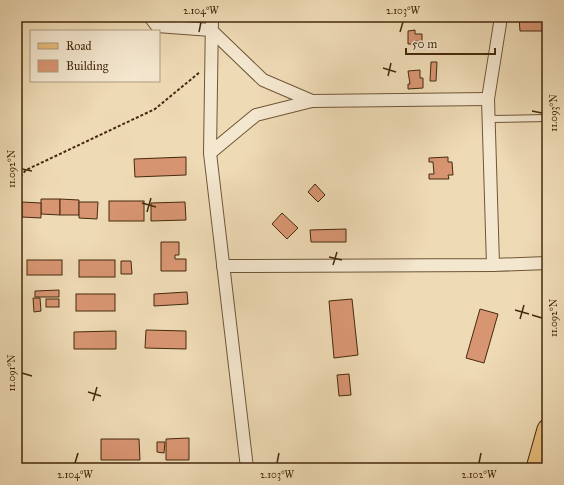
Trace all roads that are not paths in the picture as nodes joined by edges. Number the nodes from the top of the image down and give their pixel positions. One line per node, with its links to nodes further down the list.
1 (150, 17): 4 (street)
2 (212, 17): 4 (street)
3 (501, 17): 5 (street)
4 (211, 30): 6 (street); 9 (street)
5 (488, 99): 6 (street); 8 (street)
6 (312, 101): 9 (street)
7 (547, 118): 8 (lane)
8 (489, 119): 11 (street)
9 (210, 153): 12 (street)
10 (547, 263): 11 (street)
11 (493, 265): 12 (street)
12 (223, 266): 14 (street)
13 (547, 429): 15 (main road)
14 (247, 468)
15 (536, 468)

